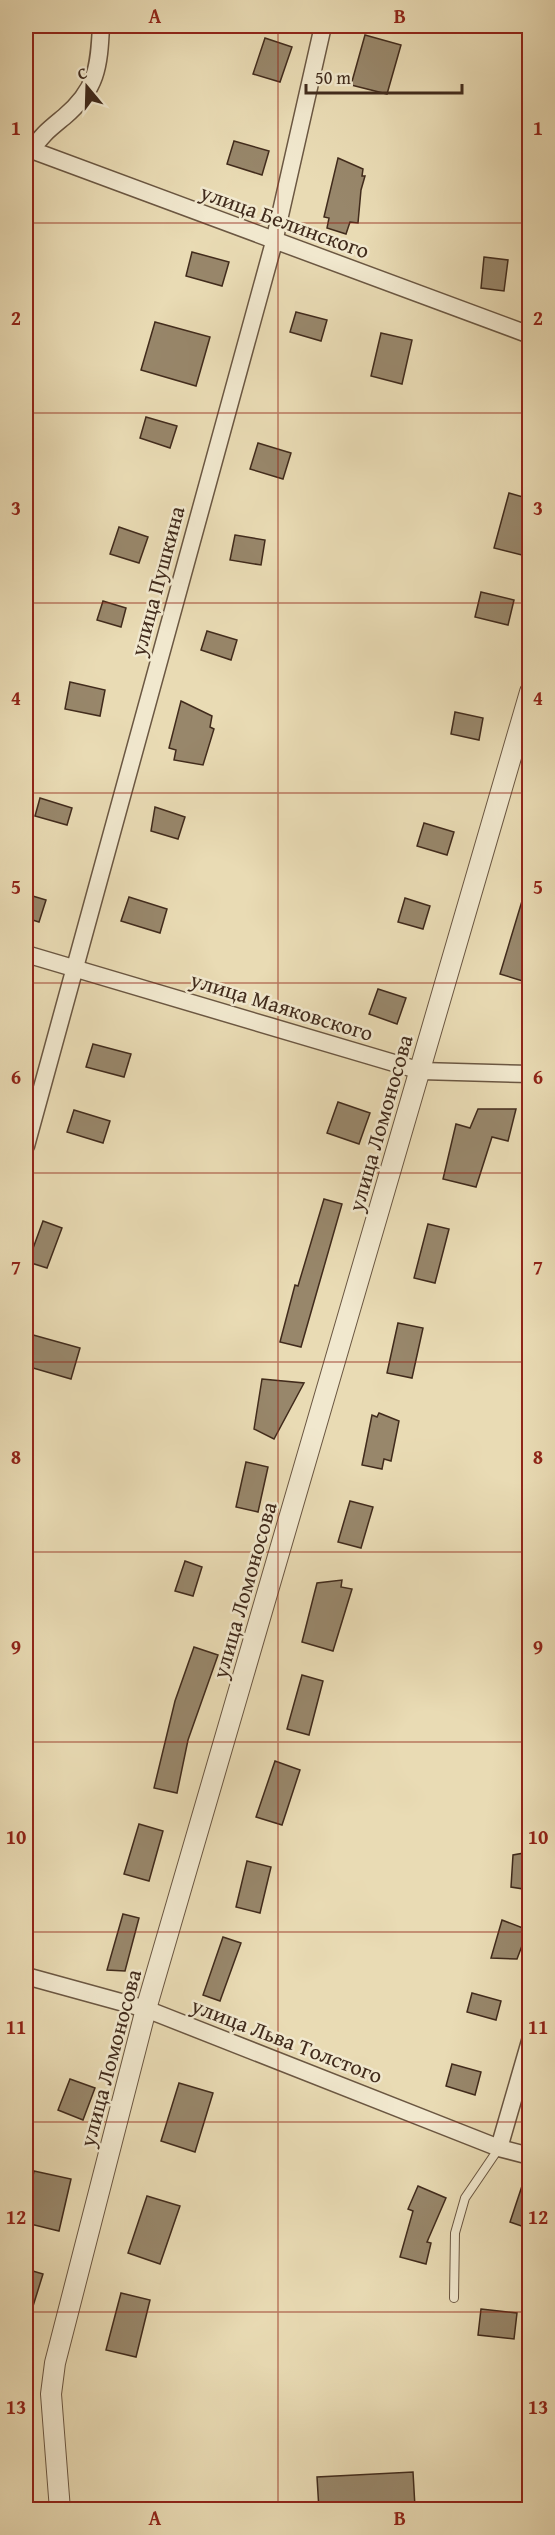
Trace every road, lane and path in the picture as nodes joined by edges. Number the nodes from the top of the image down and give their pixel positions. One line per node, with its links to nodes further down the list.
1 (101, 26): 3 (street)
2 (323, 26): 4 (street, улица Пушкина)
3 (29, 149): 4 (street, улица Белинского)
4 (274, 242): 5 (street, улица Белинского); 8 (street, улица Пушкина)
5 (530, 335)
6 (530, 692): 9 (street, улица Ломоносова)
7 (26, 954): 8 (street, улица Маяковского)
8 (75, 968): 9 (street, улица Маяковского); 11 (street, улица Пушкина)
9 (421, 1071): 10 (street, улица Маяковского); 13 (street, улица Ломоносова)
10 (530, 1074)
11 (26, 1146)
12 (26, 1976): 13 (street, улица Льва Толстого)
13 (146, 2009): 15 (street, улица Льва Толстого); 18 (street, улица Ломоносова)
14 (530, 2041): 15 (street)
15 (499, 2148): 16 (street, улица Льва Толстого); 17 (lane)
16 (530, 2156)
17 (454, 2298)
18 (60, 2510)

